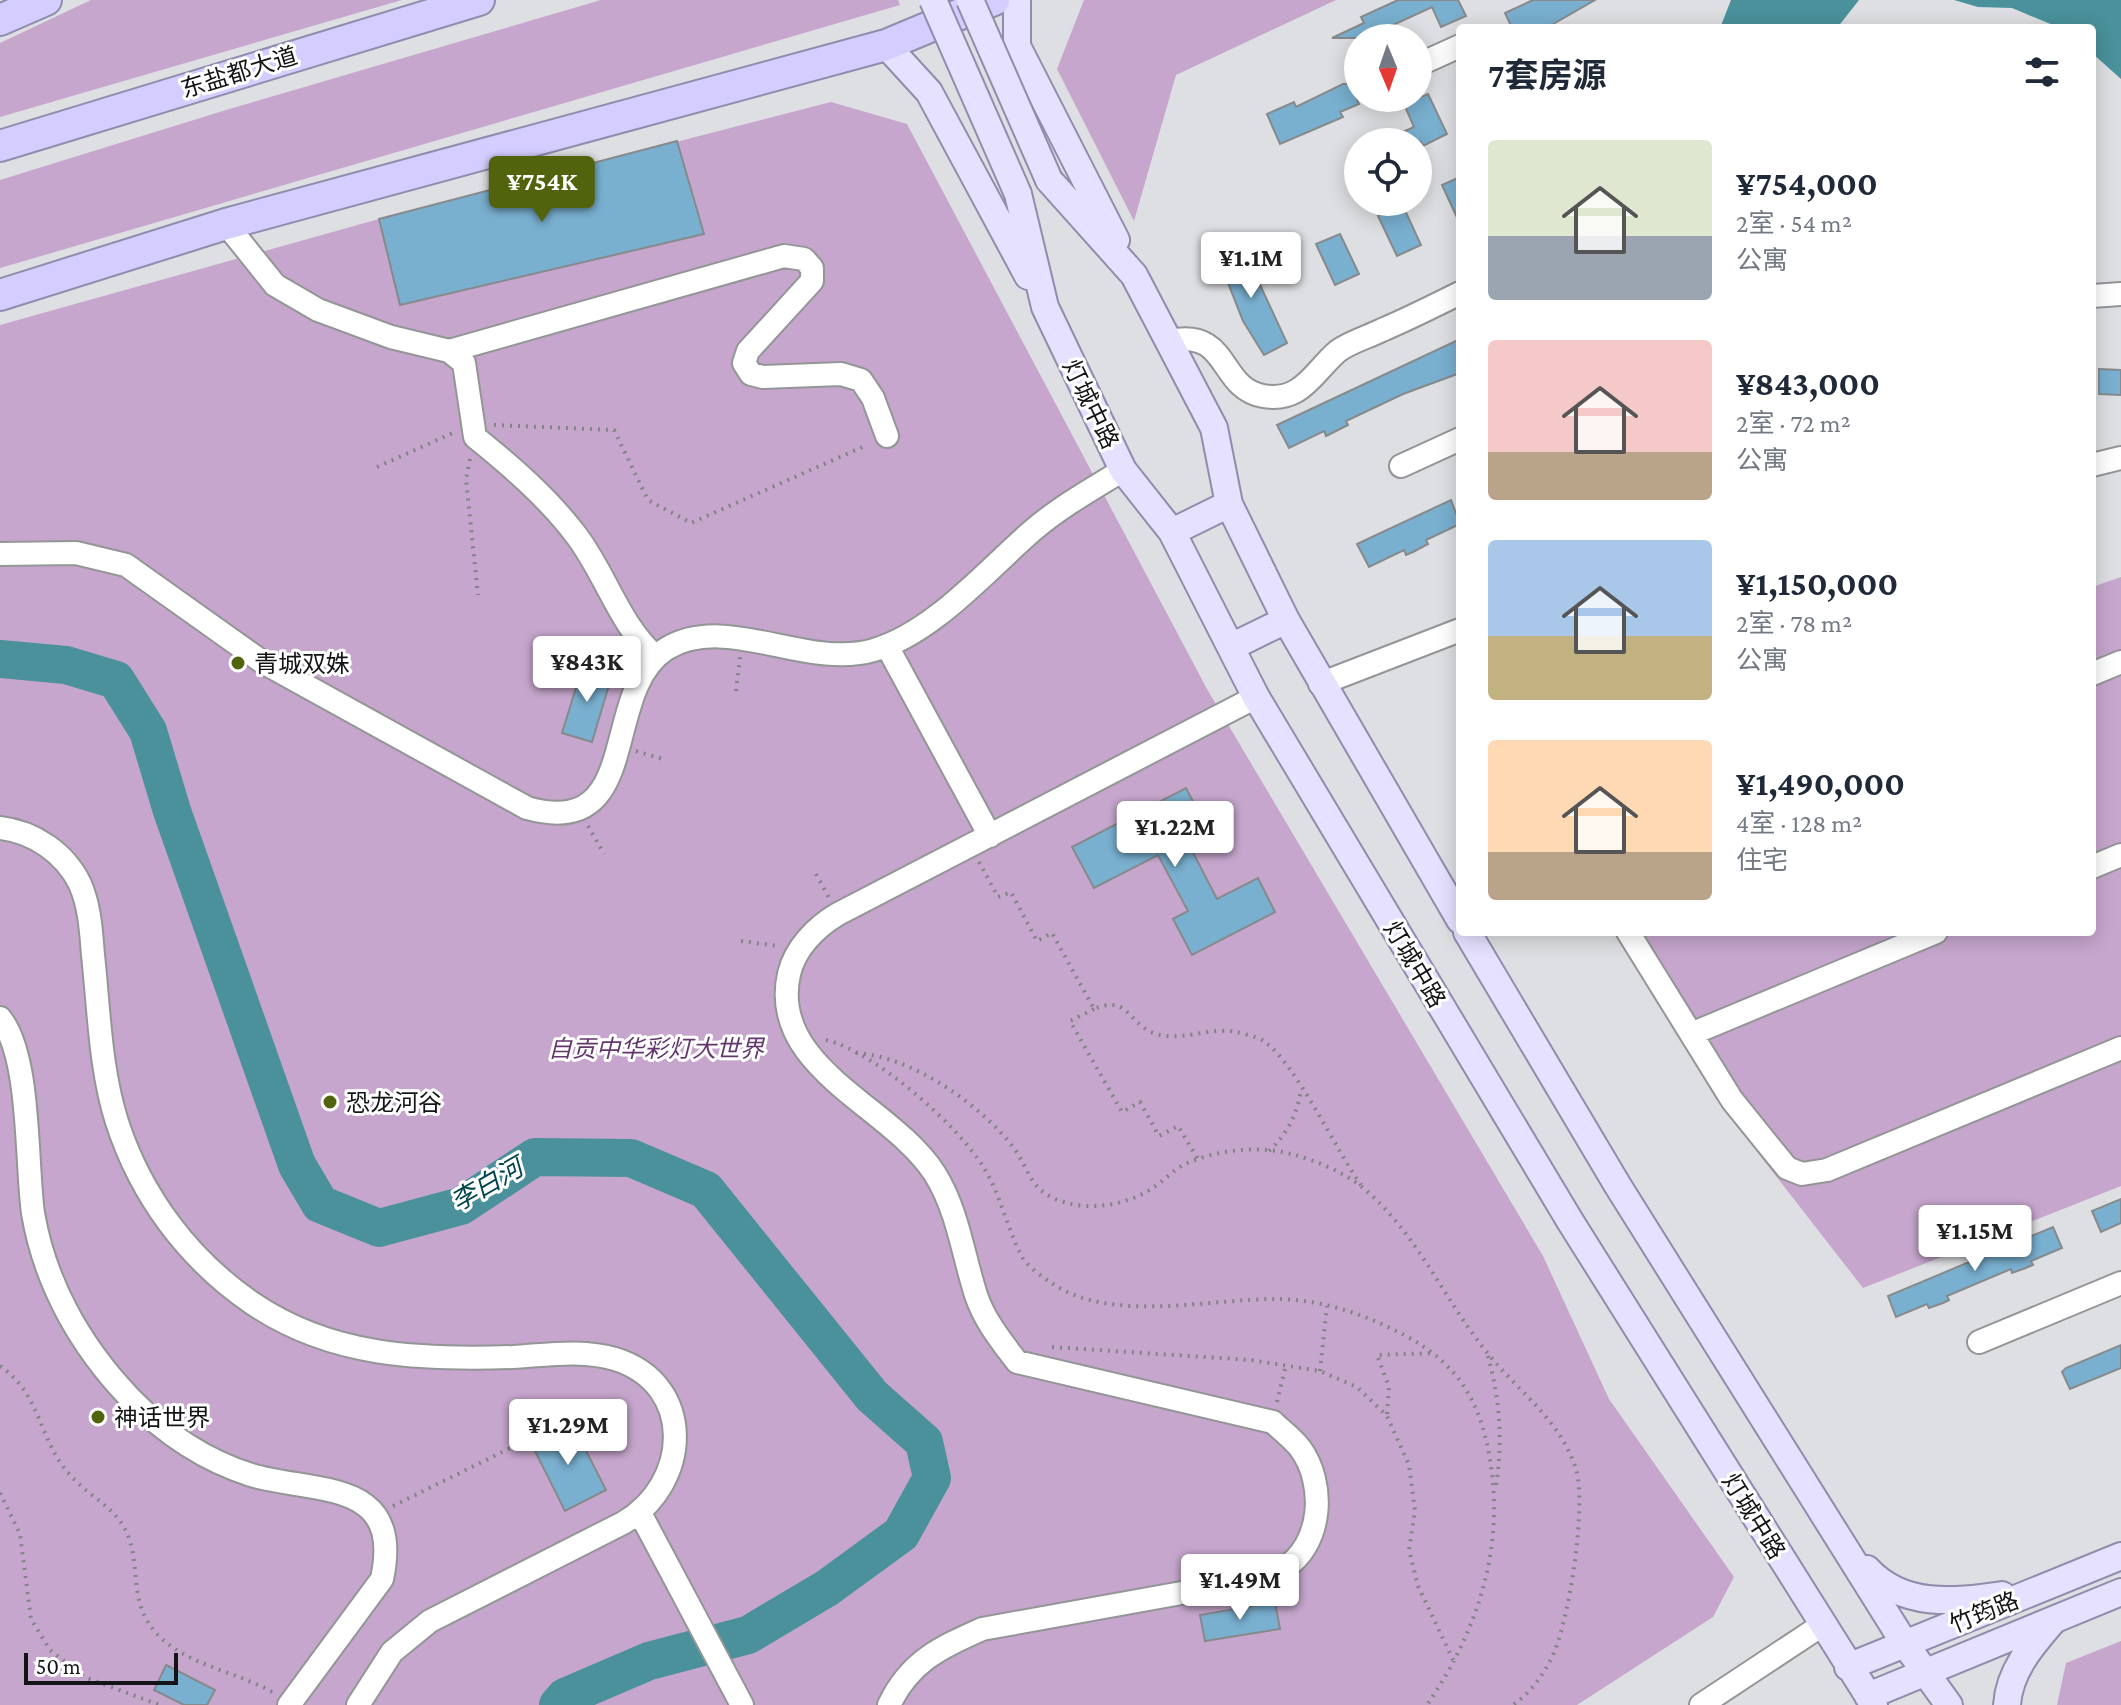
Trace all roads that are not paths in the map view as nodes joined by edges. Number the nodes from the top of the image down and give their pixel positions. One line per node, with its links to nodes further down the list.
1 (46, 0): 7 (highway)
2 (479, 0): 11 (highway, 东盐都大道)
3 (933, 0): 18 (main road, 灯城中路, bridge)
4 (970, 0): 13 (main road, bridge)
5 (994, 0): 8 (highway)
6 (1017, 0): 13 (main road)
7 (0, 20)
8 (886, 45): 12 (highway); 18 (main road)
9 (1456, 48): 10 (street)
10 (1432, 59)
11 (0, 146)
12 (226, 224): 15 (highway); 20 (street)
13 (1134, 275): 19 (main road)
14 (2121, 294): 17 (street)
15 (0, 295)
16 (1456, 295): 19 (street)
17 (2096, 296)
18 (1045, 307): 26 (main road, 灯城中路)
19 (1170, 341): 27 (main road)
20 (449, 351): 21 (street); 34 (street)
21 (887, 436)
22 (1456, 441): 25 (street)
23 (2121, 458): 24 (street)
24 (2096, 464)
25 (1401, 466)
26 (1123, 470): 28 (main road, 灯城中路); 32 (street)
27 (1229, 504): 28 (main road); 30 (main road)
28 (1172, 532): 33 (main road, 灯城中路)
29 (0, 554): 34 (street)
30 (1286, 620): 33 (main road); 37 (main road)
31 (1456, 632): 37 (street)
32 (887, 646): 34 (street); 40 (street)
33 (1231, 647): 38 (main road, 灯城中路)
34 (656, 657)
35 (2121, 662): 36 (street)
36 (2096, 672)
37 (1320, 684): 43 (main road)
38 (1256, 697): 40 (street); 58 (main road, 灯城中路)
39 (0, 828): 52 (street)
40 (980, 841): 66 (street)
41 (2121, 855): 42 (street)
42 (2096, 865)
43 (1456, 913)
44 (1469, 936): 53 (main road)
45 (1630, 936): 48 (street)
46 (1926, 936): 48 (street)
47 (0, 1018): 63 (street)
48 (1691, 1034): 49 (street)
49 (2121, 1048)
50 (2121, 1283): 51 (street)
51 (1979, 1342)
52 (640, 1513): 64 (street); 65 (street)
53 (1844, 1545): 55 (main road); 59 (main road)
54 (2121, 1556): 55 (main road, 竹筠路)
55 (2037, 1591): 59 (main road, 竹筠路)
56 (2121, 1592): 57 (main road, 竹筠路)
57 (2057, 1618): 61 (main road, 竹筠路); 69 (main road)
58 (1822, 1625): 60 (main road, 灯城中路); 67 (street)
59 (1905, 1644): 60 (main road, 竹筠路); 61 (main road)
60 (1848, 1667): 62 (main road, 灯城中路)
61 (1924, 1672): 62 (main road, 竹筠路); 68 (main road)
62 (1871, 1700)
63 (285, 1702)
64 (358, 1705)
65 (742, 1705)
66 (889, 1705)
67 (1701, 1705)
68 (1949, 1705)
69 (2007, 1705)

